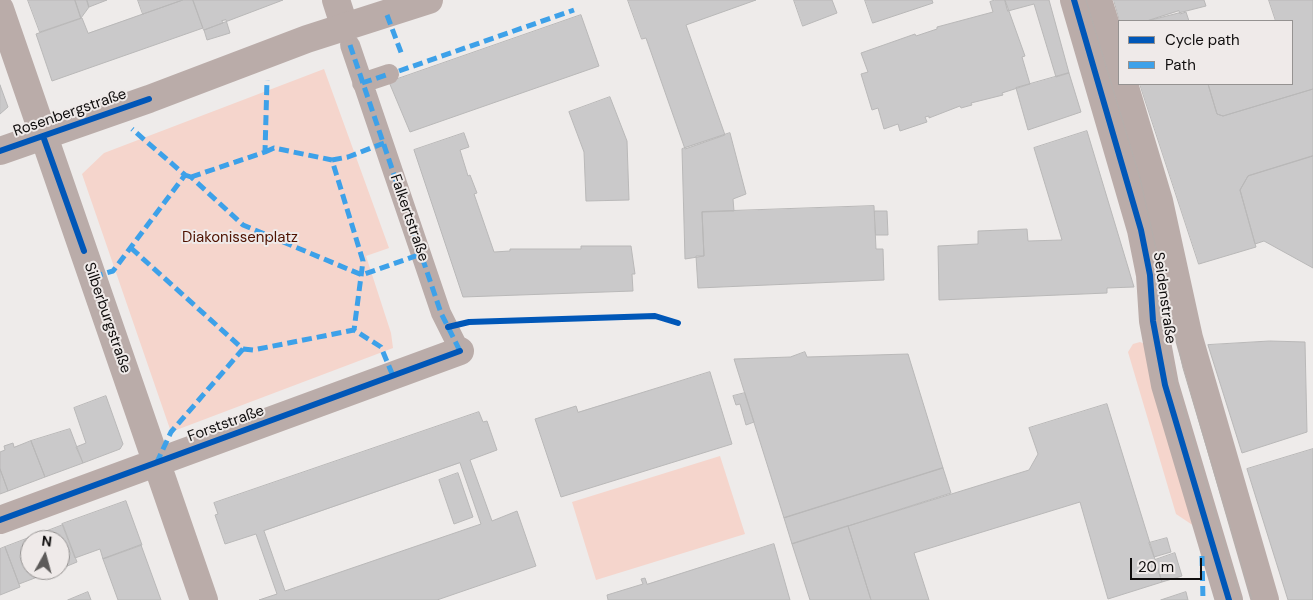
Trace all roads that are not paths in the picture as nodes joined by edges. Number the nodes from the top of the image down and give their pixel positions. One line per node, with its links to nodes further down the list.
1 (336, 0): 6 (street, Falkertstraße)
2 (430, 0): 6 (street, Rosenbergstraße)
3 (1074, 0): 17 (street, Seidenstraße)
4 (1098, 0): 7 (street)
5 (0, 9): 11 (street, Silberburgstraße)
6 (347, 36): 9 (street, Falkertstraße); 11 (street, Rosenbergstraße)
7 (1118, 65)
8 (389, 74): 9 (street)
9 (362, 83): 13 (street, Falkertstraße)
10 (1124, 85): 18 (street, Seidenstraße)
11 (43, 136): 12 (street, Rosenbergstraße); 14 (street, Silberburgstraße)
12 (0, 151)
13 (460, 351): 14 (street, Forststraße)
14 (156, 462): 15 (street, Forststraße); 16 (street, Silberburgstraße)
15 (0, 520)
16 (204, 600)
17 (1229, 600)
18 (1265, 600)

